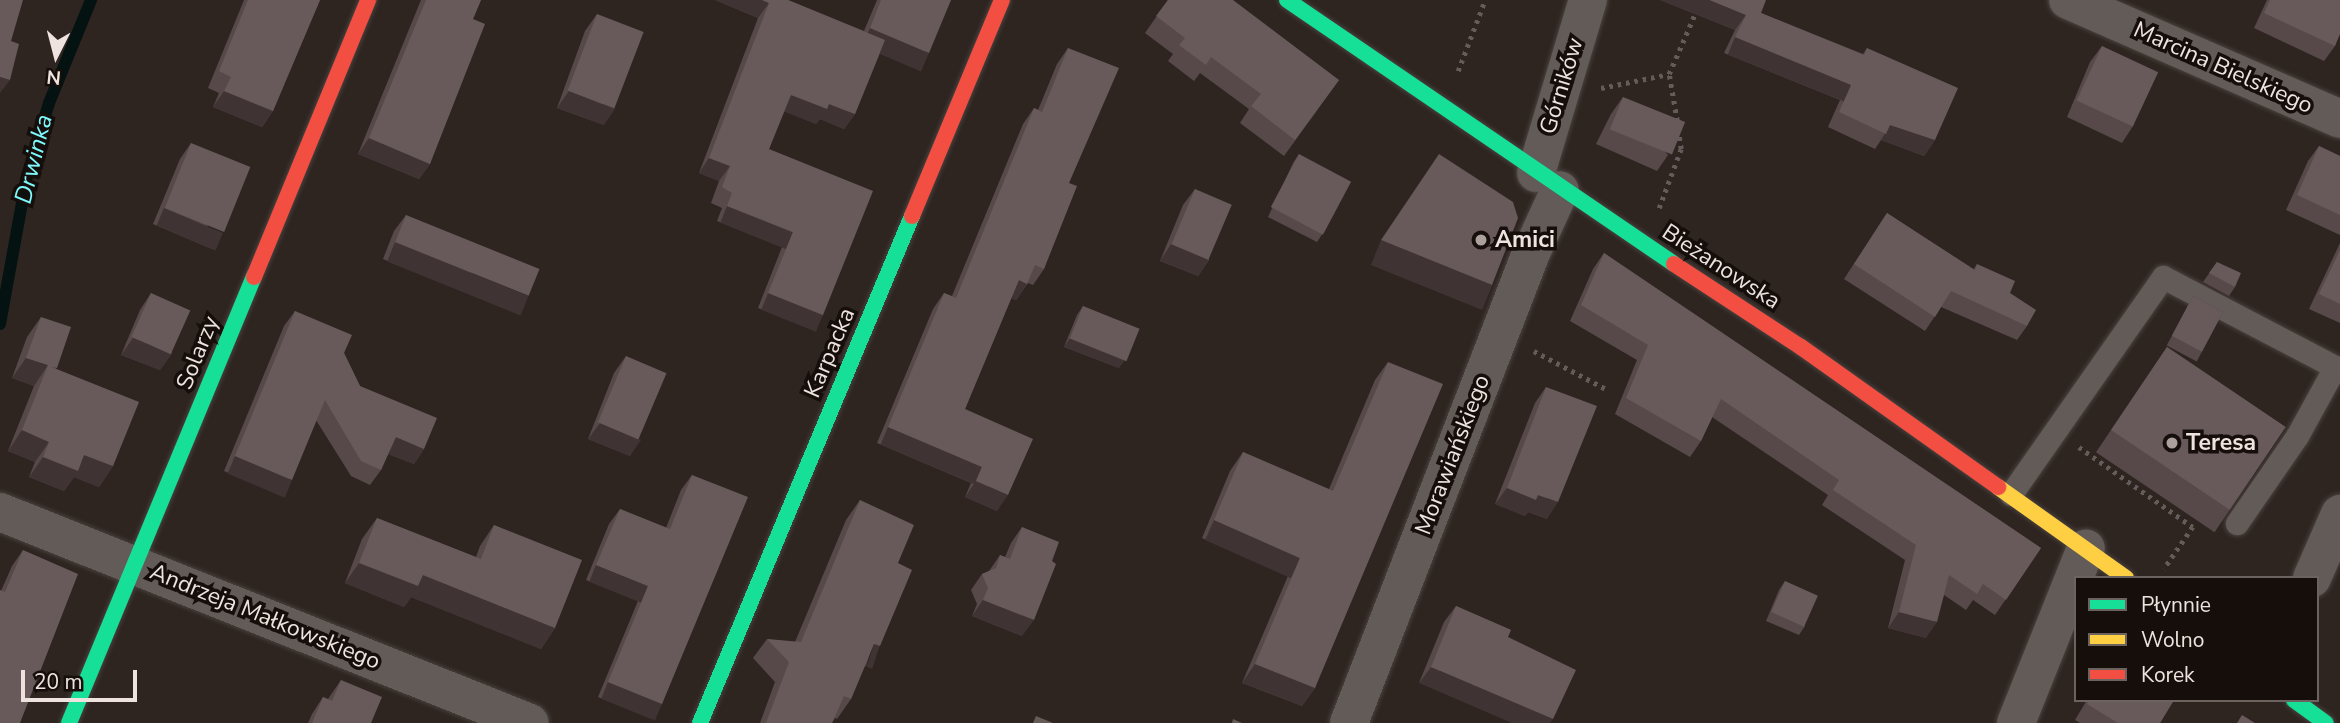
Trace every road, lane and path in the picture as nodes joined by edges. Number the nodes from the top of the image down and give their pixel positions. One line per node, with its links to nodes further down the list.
1 (368, 0): 23 (street, Solarzy)
2 (1003, 0): 32 (street, Karpacka)
3 (1287, 0): 12 (street, Bieżanowska)
4 (1485, 0): 9 (path)
5 (1588, 0): 12 (street, Górników)
6 (1700, 0): 8 (path)
7 (2068, 0): 11 (street, Marcina Bielskiego)
8 (1669, 74): 10 (path); 13 (path)
9 (1457, 75)
10 (1587, 86)
11 (2340, 120)
12 (1548, 181): 18 (street, Bieżanowska); 33 (street, Morawiańskiego)
13 (1655, 219)
14 (1524, 346): 16 (path)
15 (2337, 368): 18 (lane); 21 (lane)
16 (1606, 389)
17 (2077, 446): 24 (path)
18 (2011, 494): 22 (street, Bieżanowska)
19 (0, 512): 23 (street, Andrzeja Małkowskiego)
20 (2340, 514): 27 (street)
21 (2237, 523)
22 (2086, 548): 25 (street); 26 (street, Bieżanowska)
23 (135, 566): 30 (street, Solarzy); 31 (street, Andrzeja Małkowskiego)
24 (2161, 573)
25 (2075, 576)
26 (2123, 576)
27 (2313, 576)
28 (2074, 578): 34 (street)
29 (2297, 702): 35 (street)
30 (69, 723)
31 (530, 723)
32 (700, 723)
33 (1349, 723)
34 (2016, 723)
35 (2326, 723)

